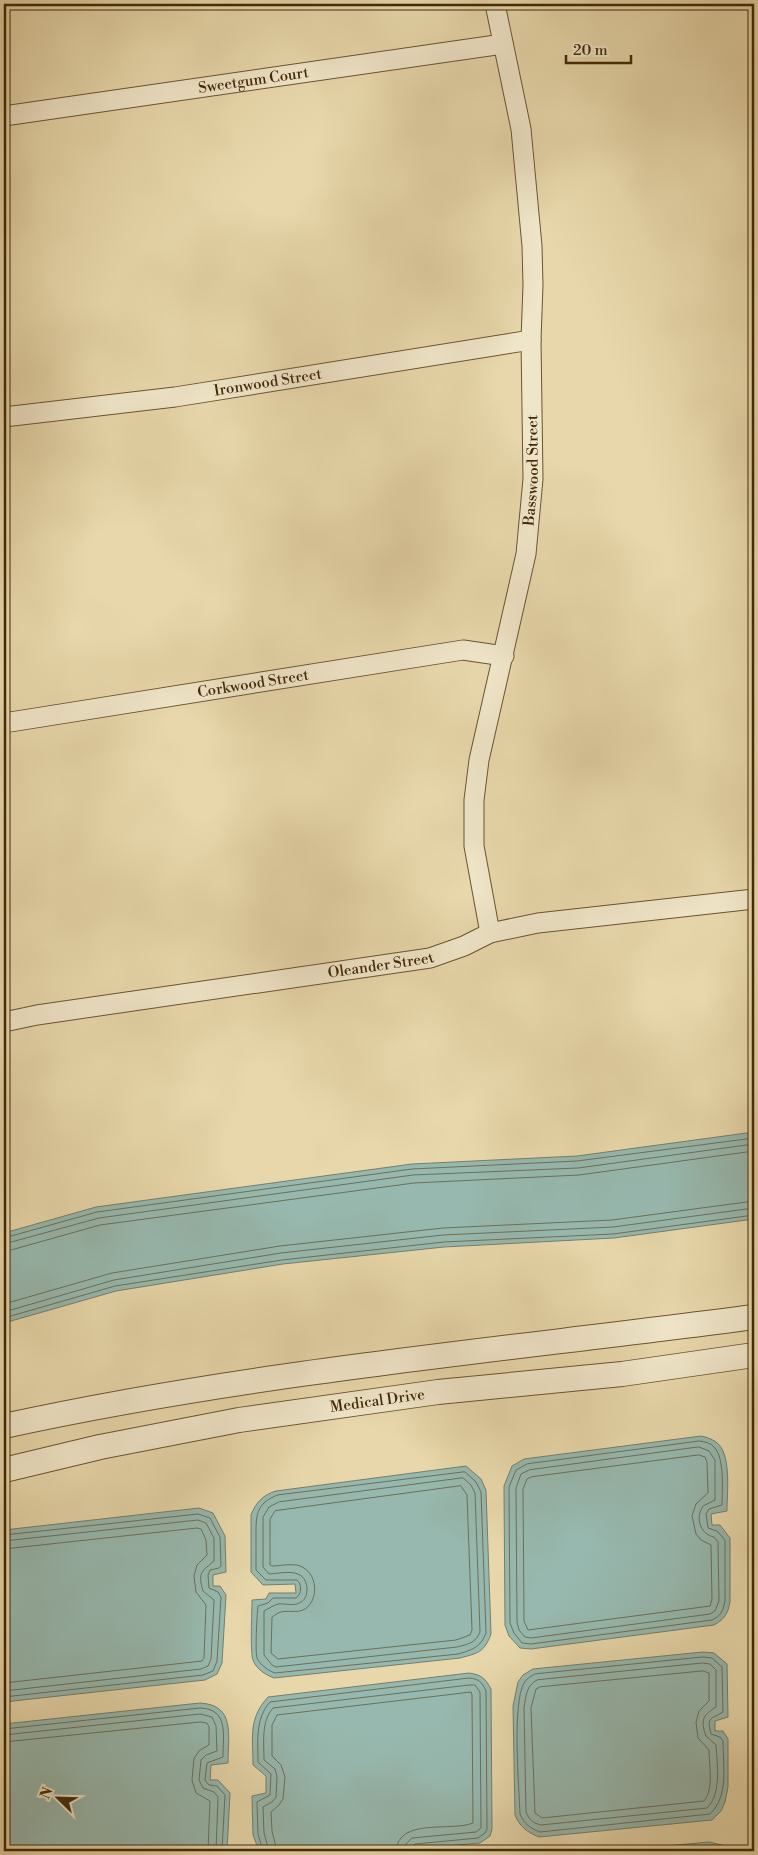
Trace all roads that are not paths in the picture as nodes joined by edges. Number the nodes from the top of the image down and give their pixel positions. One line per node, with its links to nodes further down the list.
1 (495, 4): 2 (street, Basswood Street)
2 (503, 44): 3 (street, Sweetgum Court); 4 (street, Basswood Street)
3 (4, 116)
4 (531, 340): 5 (street, Ironwood Street); 6 (street, Basswood Street)
5 (4, 417)
6 (504, 656): 7 (street, Corkwood Street); 9 (street, Basswood Street)
7 (4, 723)
8 (754, 899): 9 (street, Oleander Street)
9 (490, 933): 10 (street, Oleander Street)
10 (4, 1022)
11 (754, 1317): 13 (street)
12 (754, 1355): 14 (street, Medical Drive)
13 (4, 1426)
14 (4, 1470)

